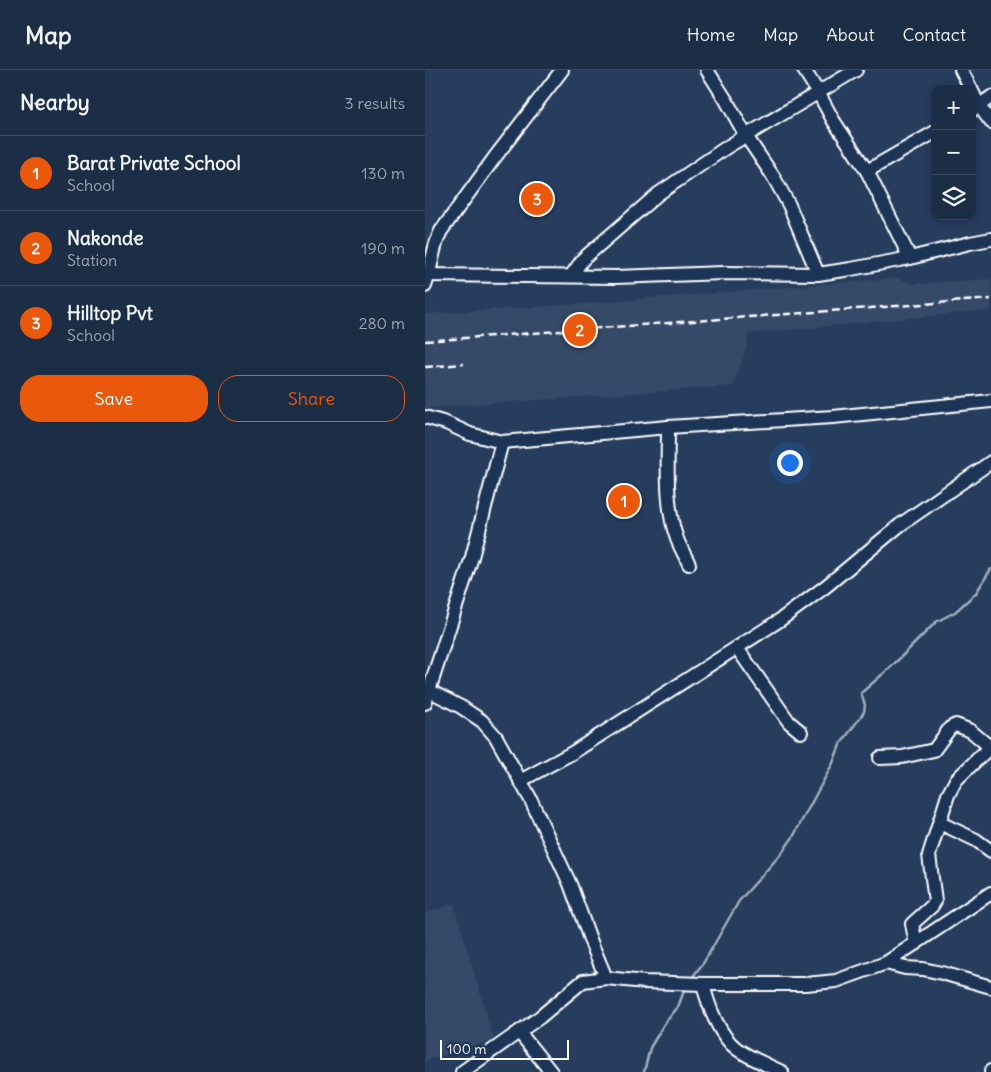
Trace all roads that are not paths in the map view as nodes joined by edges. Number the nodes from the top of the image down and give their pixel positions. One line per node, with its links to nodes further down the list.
1 (562, 70): 18 (street)
2 (707, 70): 12 (street)
3 (804, 70): 7 (street)
4 (856, 70): 7 (street)
5 (961, 70): 6 (street)
6 (969, 85)
7 (818, 92): 12 (street); 13 (street)
8 (991, 97): 9 (street)
9 (976, 108): 10 (street)
10 (991, 122)
11 (931, 134): 13 (street)
12 (746, 136): 16 (street); 17 (street)
13 (867, 172): 15 (street)
14 (991, 239): 15 (street)
15 (910, 258): 16 (street)
16 (818, 274): 17 (street)
17 (571, 276): 18 (street)
18 (426, 279)
19 (991, 401): 21 (street)
20 (425, 417): 22 (street)
21 (668, 427): 22 (street); 24 (street)
22 (502, 442): 26 (street)
23 (991, 462): 25 (street)
24 (689, 564)
25 (737, 648): 28 (street); 31 (street)
26 (430, 691): 27 (street); 31 (street)
27 (425, 703)
28 (801, 732)
29 (991, 747): 30 (street); 32 (street)
30 (880, 758)
31 (520, 781): 37 (street)
32 (940, 823): 33 (street); 35 (street)
33 (991, 851)
34 (991, 893): 35 (street)
35 (916, 944): 36 (street)
36 (886, 963): 38 (street); 39 (street)
37 (606, 978): 38 (street); 40 (street)
38 (703, 984): 43 (street)
39 (991, 988)
40 (519, 1032): 41 (street); 42 (street)
41 (462, 1072)
42 (551, 1072)
43 (782, 1072)

